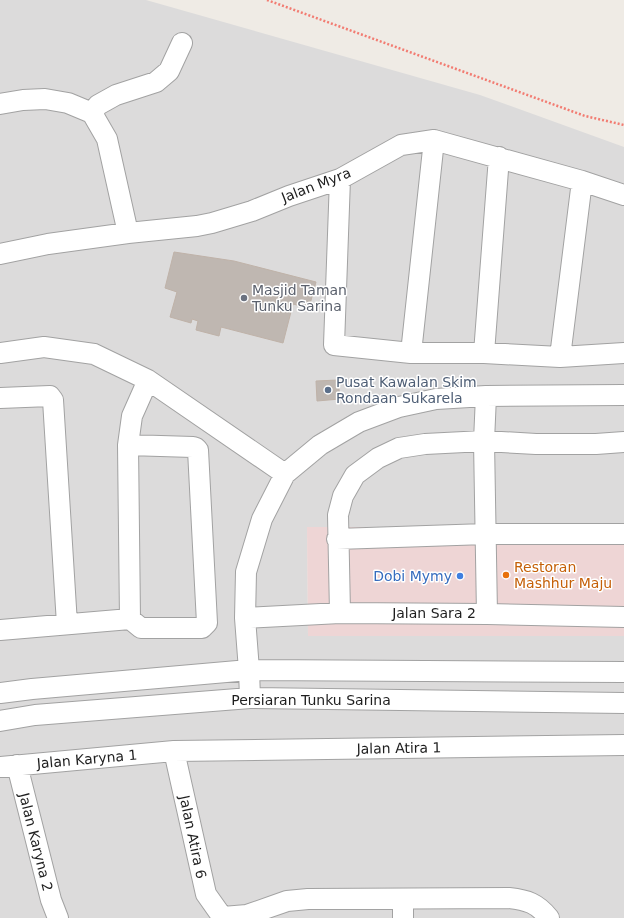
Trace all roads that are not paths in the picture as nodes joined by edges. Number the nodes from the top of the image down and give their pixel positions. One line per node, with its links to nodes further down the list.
1 (182, 43): 3 (street)
2 (0, 104): 3 (street)
3 (92, 113): 9 (street)
4 (434, 140): 5 (street, Jalan Myra); 6 (street, Jalan Myra); 12 (street)
5 (499, 157): 7 (street, Jalan Myra); 13 (street)
6 (340, 179): 9 (street, Jalan Myra); 12 (street)
7 (582, 181): 8 (street, Jalan Myra); 15 (street)
8 (624, 195)
9 (128, 233): 10 (street, Jalan Myra)
10 (0, 254)
11 (0, 353): 16 (street)
12 (411, 353): 13 (street)
13 (484, 353): 15 (street)
14 (624, 353): 15 (street)
15 (560, 357)
16 (148, 380): 22 (street); 23 (street)
17 (624, 395): 18 (street)
18 (486, 396): 20 (street); 23 (street)
19 (0, 398): 32 (street)
20 (484, 441): 21 (street); 24 (street); 26 (street)
21 (624, 442)
22 (128, 445): 31 (street); 31 (street)
23 (285, 474): 30 (street)
24 (486, 534): 25 (street); 26 (street); 28 (street)
25 (624, 534)
26 (337, 539): 27 (street)
27 (340, 613): 28 (street, Jalan Sara 2); 30 (street, Jalan Sara 2)
28 (487, 614): 29 (street, Jalan Sara 2)
29 (624, 617)
30 (245, 618): 34 (street)
31 (130, 619): 32 (street)
32 (66, 624): 33 (street)
33 (0, 630)
34 (249, 670): 35 (street, Persiaran Tunku Sarina); 36 (street, Persiaran Tunku Sarina); 37 (street)
35 (624, 672)
36 (0, 693)
37 (250, 698): 38 (street, Persiaran Tunku Sarina); 39 (street, Persiaran Tunku Sarina)
38 (624, 703)
39 (0, 721)
40 (624, 745): 41 (street, Jalan Atira 1)
41 (174, 751): 42 (street, Jalan Karyna 1); 44 (street, Jalan Atira 6)
42 (8, 766): 45 (street, Jalan Karyna 2)
43 (403, 908): 44 (street); 46 (street)
44 (223, 917)
45 (58, 918)
46 (549, 918)

